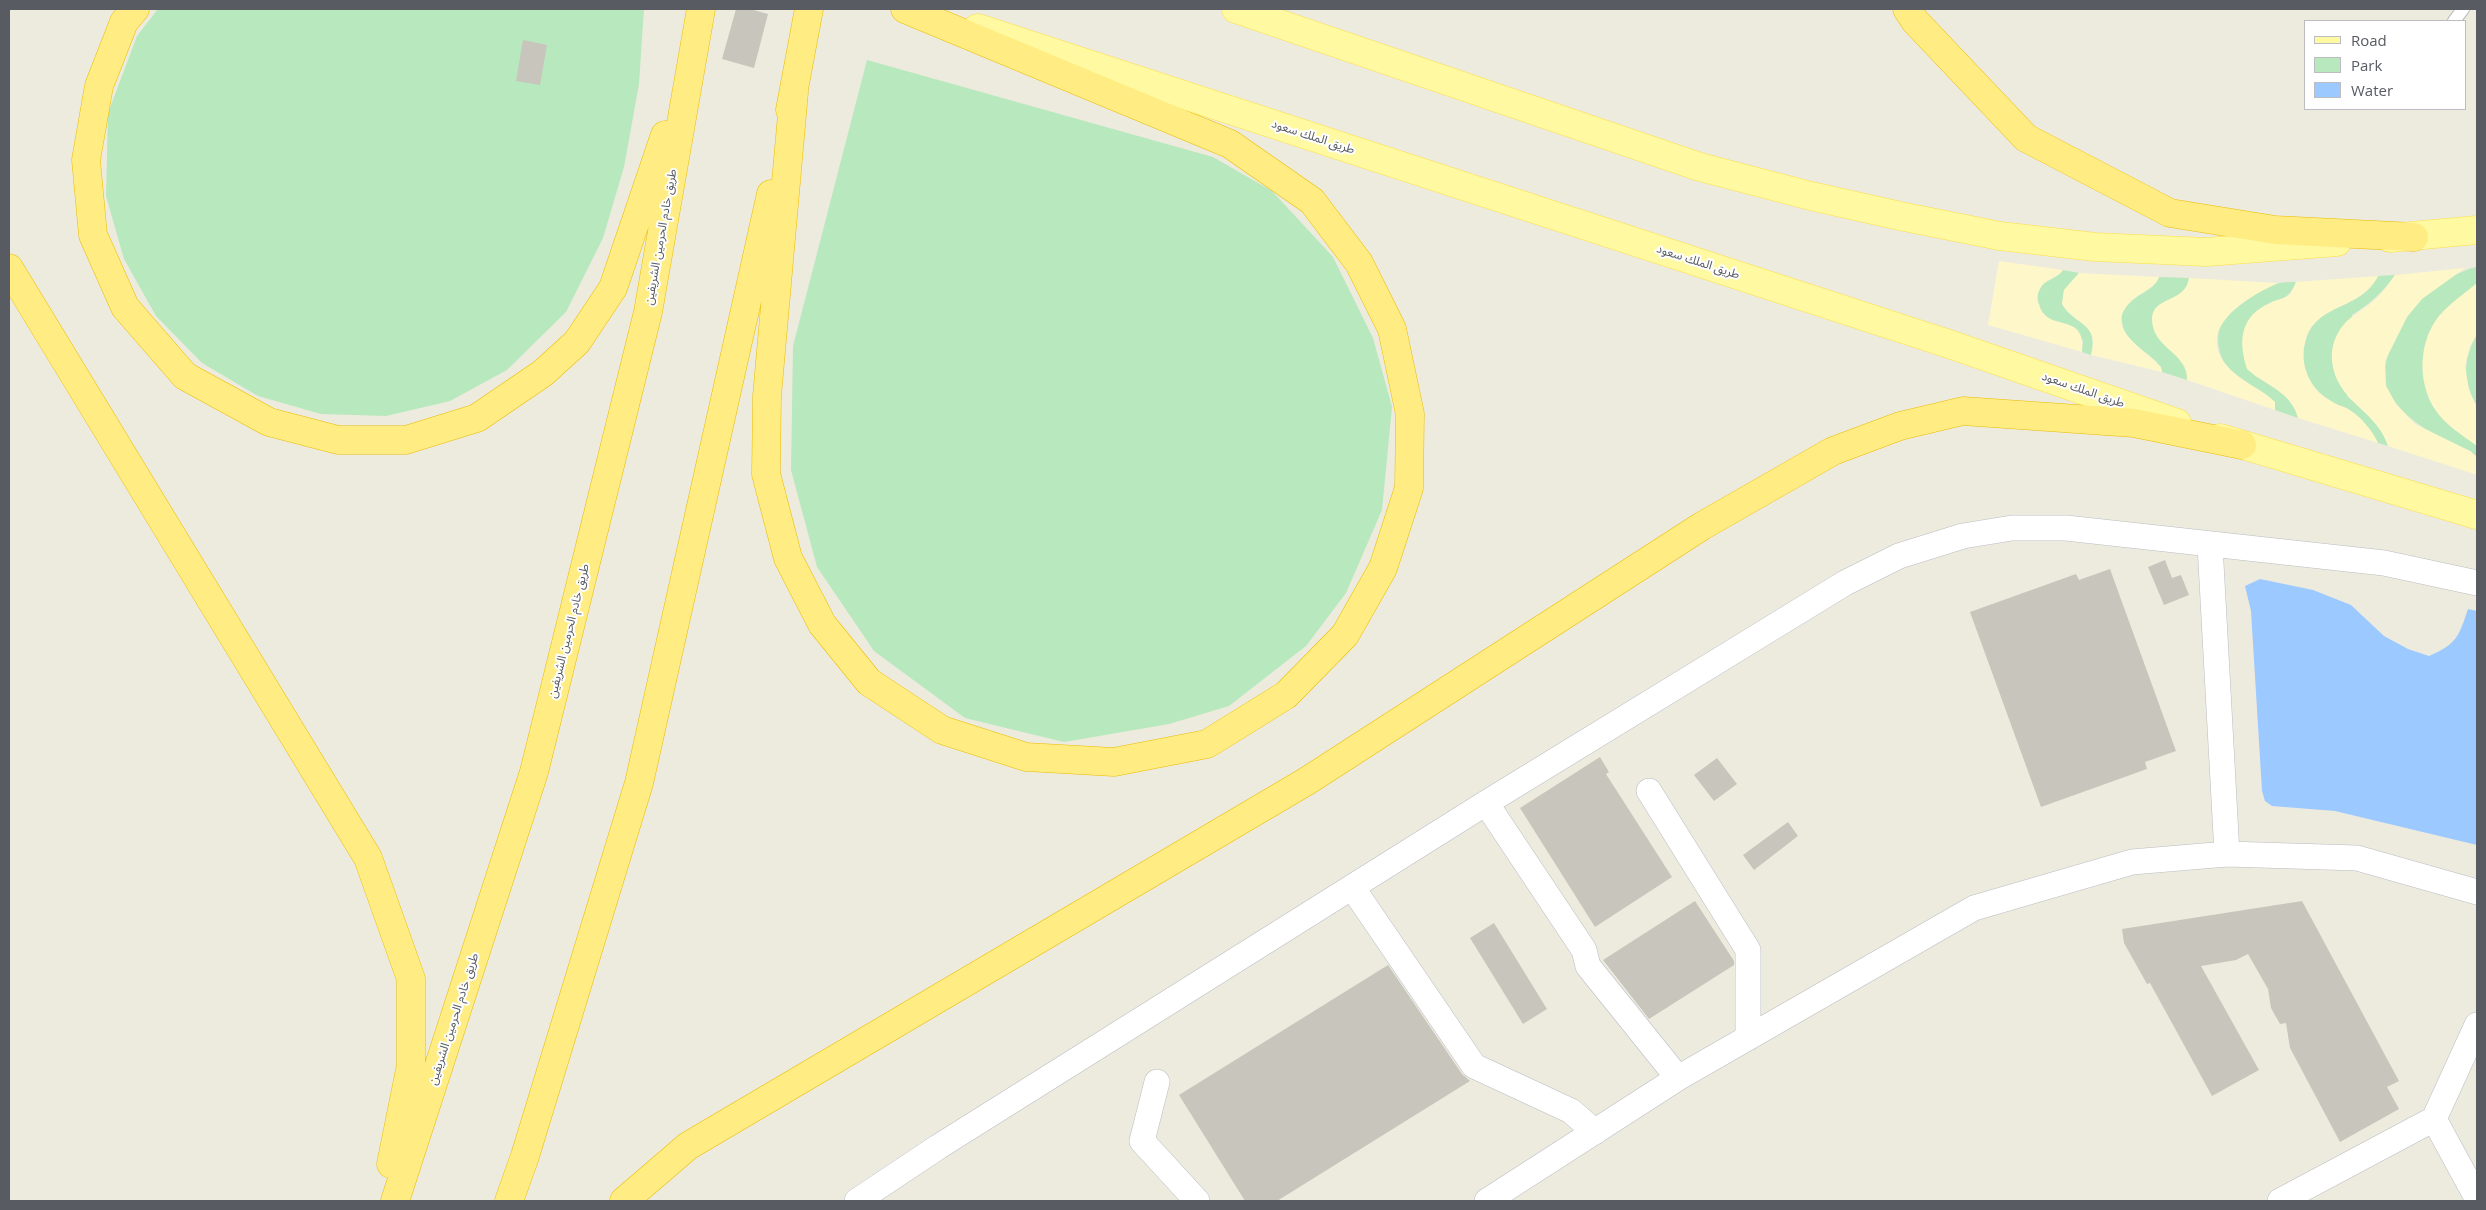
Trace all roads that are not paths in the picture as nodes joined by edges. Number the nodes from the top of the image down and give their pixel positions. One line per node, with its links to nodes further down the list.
1 (135, 9): 10 (highway)
2 (701, 9): 10 (highway)
3 (809, 9): 11 (highway)
4 (905, 9): 11 (highway)
5 (920, 9): 15 (main road, طريق الملك سعود)
6 (1236, 9): 13 (main road)
7 (1907, 9): 13 (highway)
8 (2463, 9): 9 (lane)
9 (2455, 20)
10 (694, 49): 33 (highway, طريق خادم الحرمين الشريفين)
11 (794, 92): 34 (highway)
12 (2477, 230): 13 (main road)
13 (2414, 236)
14 (9, 268): 32 (highway)
15 (2242, 445): 16 (main road, طريق الملك سعود); 35 (highway)
16 (2477, 515)
17 (2210, 545): 18 (street); 20 (street); 21 (street)
18 (2477, 583)
19 (1649, 791): 25 (street)
20 (1486, 803): 22 (street); 26 (street)
21 (2227, 854): 23 (street); 25 (street)
22 (1352, 887): 29 (street); 36 (street)
23 (2477, 892)
24 (2477, 1025): 28 (street)
25 (1748, 1038): 26 (street)
26 (1678, 1078): 29 (street)
27 (1157, 1082): 37 (street)
28 (2434, 1120): 31 (street); 38 (street)
29 (1595, 1132): 30 (street)
30 (1502, 1197)
31 (2477, 1198)
32 (383, 1201)
33 (395, 1201)
34 (509, 1201)
35 (624, 1201)
36 (857, 1201)
37 (1197, 1201)
38 (2280, 1201)

